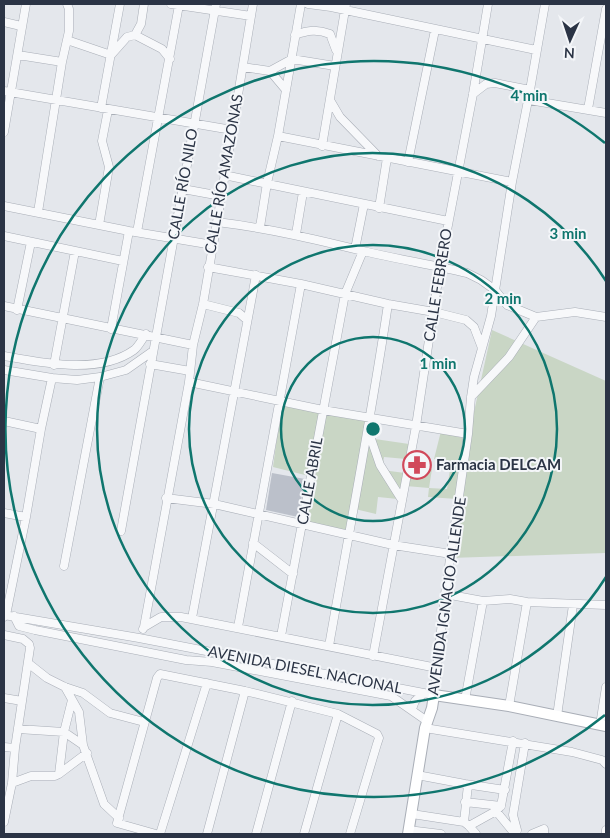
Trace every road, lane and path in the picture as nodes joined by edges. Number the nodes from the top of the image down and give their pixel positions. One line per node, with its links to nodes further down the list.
1 (26, 4): 16 (street)
2 (67, 4): 20 (street)
3 (120, 4): 24 (street)
4 (144, 4): 18 (street)
5 (175, 4): 11 (street); 26 (street)
6 (253, 4): 14 (street, CALLE RÍO AMAZONAS)
7 (302, 4): 19 (street)
8 (308, 4): 12 (street)
9 (488, 4): 21 (street, CALLE FEBRERO)
10 (545, 4): 22 (street, AVENIDA IGNACIO ALLENDE)
11 (215, 7): 14 (street); 43 (street, CALLE RÍO NILO)
12 (345, 7): 17 (street); 23 (street)
13 (606, 8): 40 (street)
14 (251, 16): 30 (street, CALLE RÍO AMAZONAS)
15 (4, 22): 16 (street)
16 (21, 26): 25 (street)
17 (436, 30): 21 (street); 50 (street)
18 (135, 35): 24 (street); 26 (street)
19 (296, 35): 23 (street); 27 (street)
20 (67, 40): 24 (street); 28 (street)
21 (483, 40): 22 (street); 35 (street, CALLE FEBRERO)
22 (536, 50): 33 (street, AVENIDA IGNACIO ALLENDE)
23 (337, 52): 29 (street)
24 (111, 54): 39 (street)
25 (18, 55): 28 (street); 34 (street)
26 (170, 59): 42 (street)
27 (292, 59): 29 (street); 31 (street); 32 (street)
28 (62, 62): 36 (street)
29 (335, 66): 37 (street)
30 (243, 67): 31 (street); 44 (street, CALLE RÍO AMAZONAS)
31 (270, 71): 32 (street)
32 (286, 90): 46 (street)
33 (530, 90): 35 (street); 38 (street, AVENIDA IGNACIO ALLENDE)
34 (7, 91): 36 (street); 45 (street)
35 (473, 94): 51 (street, CALLE FEBRERO)
36 (56, 99): 39 (street); 61 (street)
37 (330, 100): 47 (street); 48 (street)
38 (528, 100): 40 (street); 53 (street, AVENIDA IGNACIO ALLENDE)
39 (105, 109): 42 (street); 64 (street)
40 (588, 109): 41 (street)
41 (606, 113)
42 (159, 118): 43 (street); 66 (street)
43 (194, 123): 44 (street); 55 (street, CALLE RÍO NILO)
44 (232, 130): 52 (street, CALLE RÍO AMAZONAS)
45 (4, 132)
46 (278, 136): 47 (street); 54 (street)
47 (322, 146): 48 (street)
48 (378, 156): 49 (street)
49 (387, 158): 50 (street); 60 (street)
50 (408, 162): 51 (street)
51 (458, 172): 53 (street); 62 (street, CALLE FEBRERO)
52 (224, 175): 54 (street); 57 (street, CALLE RÍO AMAZONAS)
53 (512, 182): 79 (street, AVENIDA IGNACIO ALLENDE)
54 (267, 183): 56 (street); 65 (street)
55 (183, 189): 57 (street); 69 (street, CALLE RÍO NILO)
56 (303, 192): 58 (street); 67 (street)
57 (221, 196): 63 (street, CALLE RÍO AMAZONAS)
58 (364, 204): 60 (street); 72 (street, CALLE ABRIL)
59 (4, 206): 61 (street)
60 (379, 208): 62 (street)
61 (38, 212): 64 (street)
62 (448, 221): 76 (street, CALLE FEBRERO)
63 (217, 222): 65 (street); 71 (street, CALLE RÍO AMAZONAS)
64 (99, 224): 66 (street)
65 (260, 227): 67 (street)
66 (133, 231): 69 (street); 74 (street)
67 (296, 234): 72 (street)
68 (4, 236): 70 (street)
69 (174, 237): 71 (street); 92 (street, CALLE RÍO NILO)
70 (32, 242): 73 (street); 84 (street)
71 (213, 245): 75 (street, CALLE RÍO AMAZONAS)
72 (359, 250): 76 (street); 80 (street, CALLE ABRIL)
73 (75, 251): 74 (street); 88 (street)
74 (124, 261): 90 (street)
75 (208, 267): 77 (street); 81 (street, CALLE RÍO AMAZONAS)
76 (440, 267): 79 (street); 85 (street, CALLE FEBRERO)
77 (256, 275): 78 (street); 89 (street)
78 (301, 284): 80 (street); 106 (street)
79 (495, 290): 87 (street); 94 (street, AVENIDA IGNACIO ALLENDE)
80 (345, 294): 82 (street); 107 (street, CALLE ABRIL)
81 (203, 304): 89 (street); 93 (street, CALLE RÍO AMAZONAS)
82 (388, 304): 85 (street); 108 (street)
83 (4, 306): 84 (street)
84 (17, 310): 88 (street)
85 (434, 312): 94 (street); 110 (street, CALLE FEBRERO)
86 (606, 316): 87 (street)
87 (536, 317): 105 (street)
88 (63, 318): 90 (street); 98 (street)
89 (246, 319): 104 (street)
90 (111, 329): 91 (street)
91 (146, 334): 92 (street); 98 (street)
92 (157, 336): 93 (street); 95 (street, CALLE RÍO NILO)
93 (193, 344): 100 (street, CALLE RÍO AMAZONAS)
94 (482, 348): 105 (street, AVENIDA IGNACIO ALLENDE)
95 (153, 351): 97 (street, CALLE RÍO NILO); 101 (street)
96 (4, 356): 98 (street)
97 (150, 364): 100 (street); 121 (street, CALLE RÍO NILO)
98 (54, 365)
99 (4, 370): 102 (street)
100 (190, 371): 103 (street, CALLE RÍO AMAZONAS)
101 (100, 377): 102 (street); 126 (street)
102 (52, 378): 111 (street)
103 (188, 382): 104 (street); 114 (street, CALLE RÍO AMAZONAS)
104 (234, 391): 106 (street); 116 (street)
105 (471, 397): 113 (street, AVENIDA IGNACIO ALLENDE)
106 (278, 400): 107 (street); 118 (street)
107 (323, 410): 108 (street); 120 (street, CALLE ABRIL)
108 (369, 417): 110 (street); 112 (street)
109 (4, 421): 111 (street)
110 (416, 426): 113 (street); 115 (street, CALLE FEBRERO)
111 (41, 429): 119 (street)
112 (368, 431): 115 (street); 122 (street)
113 (468, 434): 125 (street, AVENIDA IGNACIO ALLENDE)
114 (166, 498): 116 (street); 135 (street, CALLE RÍO AMAZONAS)
115 (402, 500): 124 (street, CALLE FEBRERO)
116 (214, 504): 118 (street); 134 (street)
117 (4, 513): 119 (street)
118 (259, 514): 120 (street); 123 (street)
119 (26, 517): 133 (street)
120 (302, 524): 122 (street); 127 (street, CALLE ABRIL)
121 (121, 531)
122 (348, 535): 124 (street); 140 (street)
123 (253, 543): 127 (street); 136 (street)
124 (393, 546): 125 (street); 142 (street, CALLE FEBRERO)
125 (451, 554): 128 (street, AVENIDA IGNACIO ALLENDE)
126 (64, 566)
127 (293, 574): 138 (street, CALLE ABRIL)
128 (445, 594): 129 (street); 144 (street, AVENIDA IGNACIO ALLENDE)
129 (483, 601): 130 (street); 152 (street)
130 (527, 602): 131 (street); 155 (street)
131 (572, 604): 132 (street); 158 (street)
132 (606, 605)
133 (7, 616): 139 (street, AVENIDA DIESEL NACIONAL); 141 (street)
134 (192, 618): 135 (street); 136 (street)
135 (144, 626): 139 (street, CALLE RÍO AMAZONAS)
136 (238, 627): 138 (street)
137 (4, 635): 143 (street)
138 (281, 636): 140 (street)
139 (139, 638): 141 (street, CALLE RÍO AMAZONAS); 149 (street, AVENIDA DIESEL NACIONAL)
140 (329, 646): 142 (street)
141 (138, 650): 156 (street)
142 (373, 656): 144 (street)
143 (28, 663): 146 (street); 153 (street)
144 (437, 668): 149 (street, AVENIDA IGNACIO ALLENDE)
145 (207, 683): 148 (street); 159 (street); 188 (street)
146 (65, 687): 151 (street); 159 (street)
147 (606, 687): 161 (street)
148 (245, 691): 154 (street); 189 (street)
149 (428, 694): 152 (street, AVENIDA DIESEL NACIONAL); 156 (street); 160 (street, AVENIDA IGNACIO ALLENDE)
150 (4, 698): 153 (street)
151 (72, 700): 163 (street); 166 (street)
152 (465, 700): 155 (street, AVENIDA DIESEL NACIONAL)
153 (22, 701): 162 (street)
154 (292, 701): 157 (street); 190 (street)
155 (509, 706): 158 (street, AVENIDA DIESEL NACIONAL)
156 (412, 709): 160 (street)
157 (338, 714): 191 (street); 192 (street)
158 (557, 716): 161 (street, AVENIDA DIESEL NACIONAL)
159 (144, 722): 180 (street)
160 (426, 724): 164 (street); 172 (street, AVENIDA IGNACIO ALLENDE)
161 (603, 725)
162 (18, 729): 163 (street); 168 (street)
163 (64, 732): 166 (street); 171 (street)
164 (513, 741): 165 (street); 175 (street)
165 (525, 743): 170 (street); 185 (street)
166 (83, 745): 169 (street)
167 (4, 746): 168 (street)
168 (15, 748): 173 (street)
169 (87, 753): 171 (street); 180 (street)
170 (606, 764)
171 (59, 774): 173 (street)
172 (417, 775): 174 (street); 179 (street, AVENIDA IGNACIO ALLENDE)
173 (12, 783): 176 (street)
174 (468, 785): 175 (street); 177 (street)
175 (505, 790): 178 (street)
176 (6, 797): 181 (street)
177 (465, 802): 178 (street); 182 (street)
178 (499, 809): 182 (street); 185 (street)
179 (412, 814): 182 (street); 184 (street, AVENIDA IGNACIO ALLENDE)
180 (118, 821): 187 (street)
181 (4, 822)
182 (464, 824): 194 (street)
183 (606, 830): 196 (street)
184 (408, 832): 193 (street)
185 (516, 832)
186 (544, 832): 195 (street)
187 (156, 834)
188 (160, 834)
189 (207, 834)
190 (256, 834)
191 (304, 834)
192 (350, 834)
193 (441, 834)
194 (476, 834)
195 (532, 834)
196 (606, 834)

